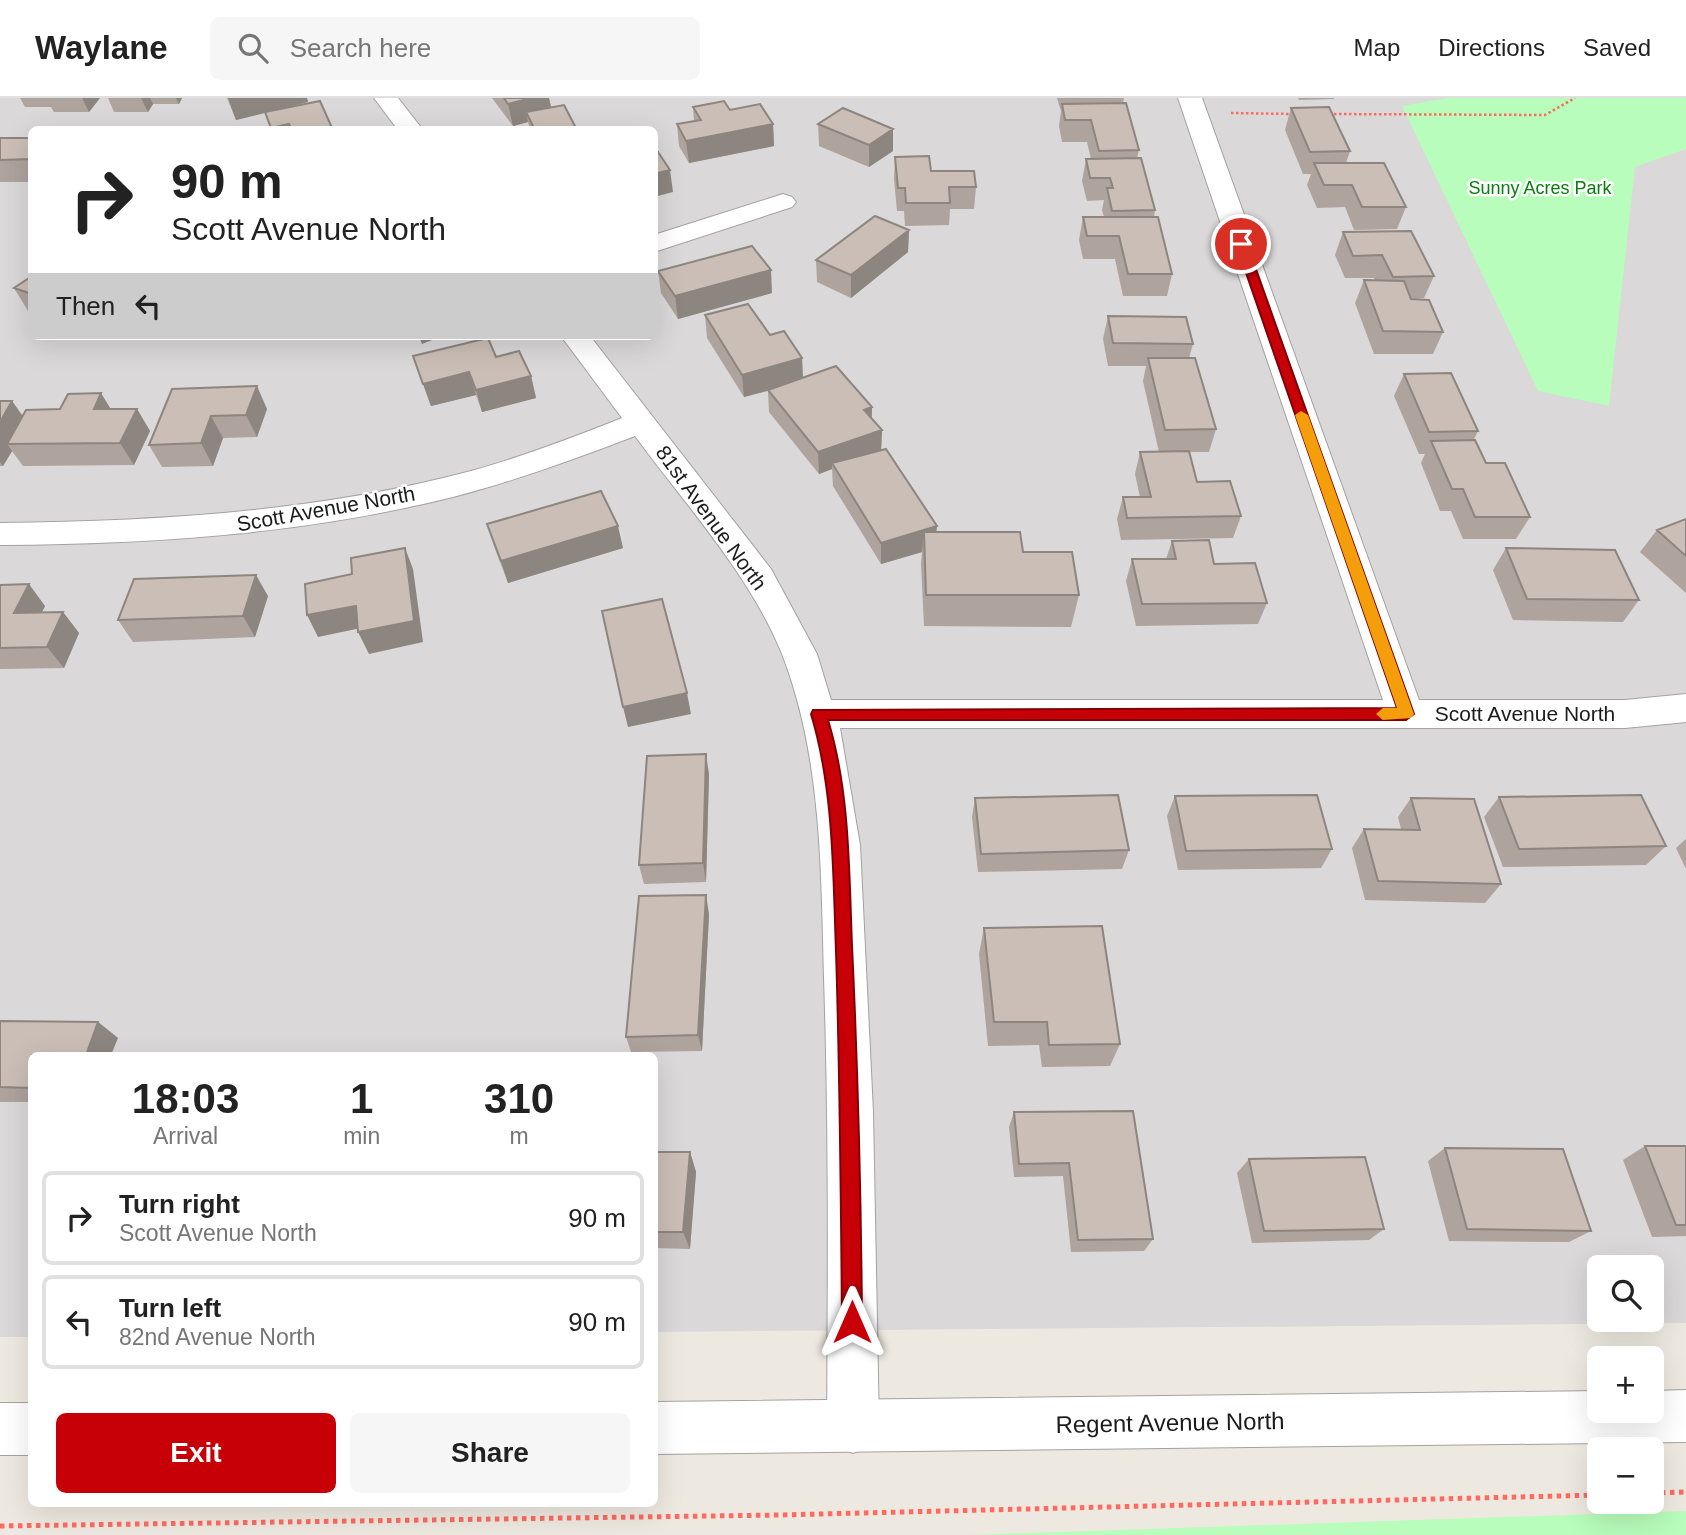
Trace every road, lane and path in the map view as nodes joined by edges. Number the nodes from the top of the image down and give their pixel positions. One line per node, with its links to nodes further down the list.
1 (386, 98): 6 (street)
2 (1575, 98): 5 (path)
3 (1193, 105): 4 (path); 14 (street)
4 (1305, 114)
5 (1318, 114)
6 (408, 126)
7 (783, 202): 8 (street)
8 (658, 243)
9 (578, 340): 10 (street, 81st Avenue North)
10 (641, 422): 11 (street, Scott Avenue North); 13 (street, 81st Avenue North)
11 (0, 534)
12 (1686, 708): 14 (street, Scott Avenue North)
13 (818, 714): 14 (street, Scott Avenue North); 16 (street, 81st Avenue North)
14 (1406, 714)
15 (1686, 1416): 16 (street, Regent Avenue North)
16 (853, 1427): 17 (street, Regent Avenue North)
17 (658, 1428)
18 (1686, 1492): 19 (path)
19 (1664, 1493)
20 (1587, 1494): 21 (path)
21 (0, 1526)

